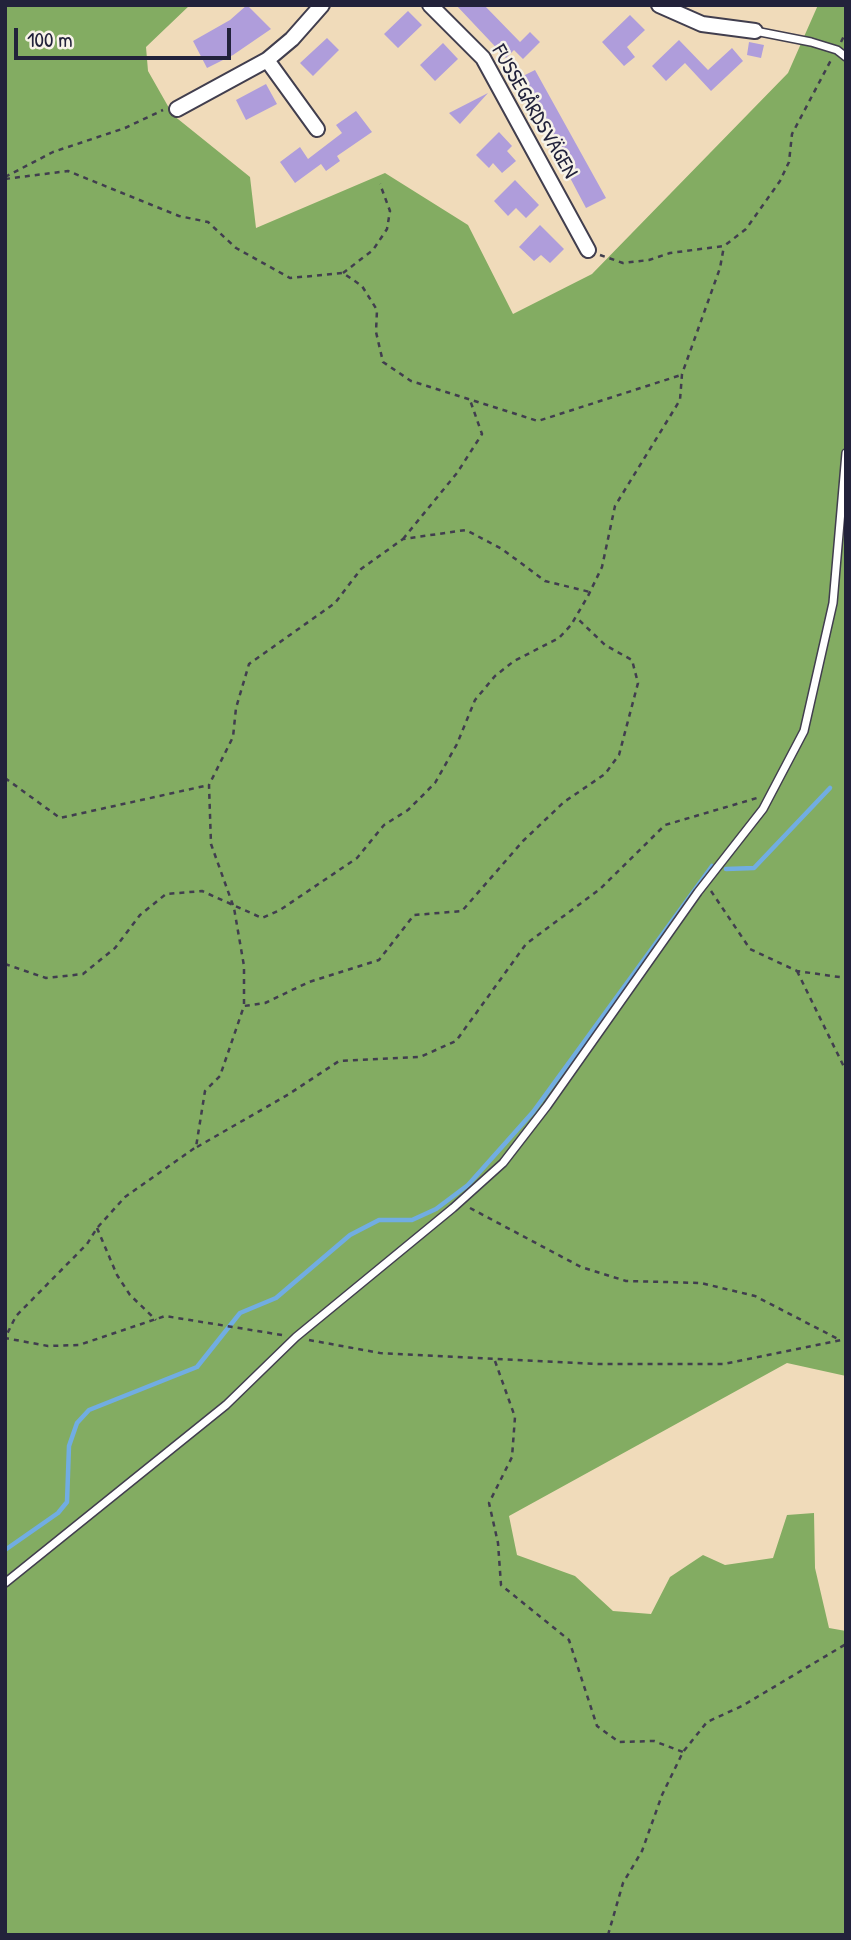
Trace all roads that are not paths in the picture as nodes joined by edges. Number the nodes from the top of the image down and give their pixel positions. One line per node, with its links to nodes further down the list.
1 (322, 5): 6 (street)
2 (430, 5): 9 (street, FUSSEGÅRDSVÄGEN)
3 (659, 5): 4 (street)
4 (755, 31): 5 (lane)
5 (846, 57)
6 (267, 60): 7 (street); 8 (street)
7 (177, 109)
8 (317, 129)
9 (588, 250)
10 (846, 453): 11 (lane)
11 (5, 1583)

